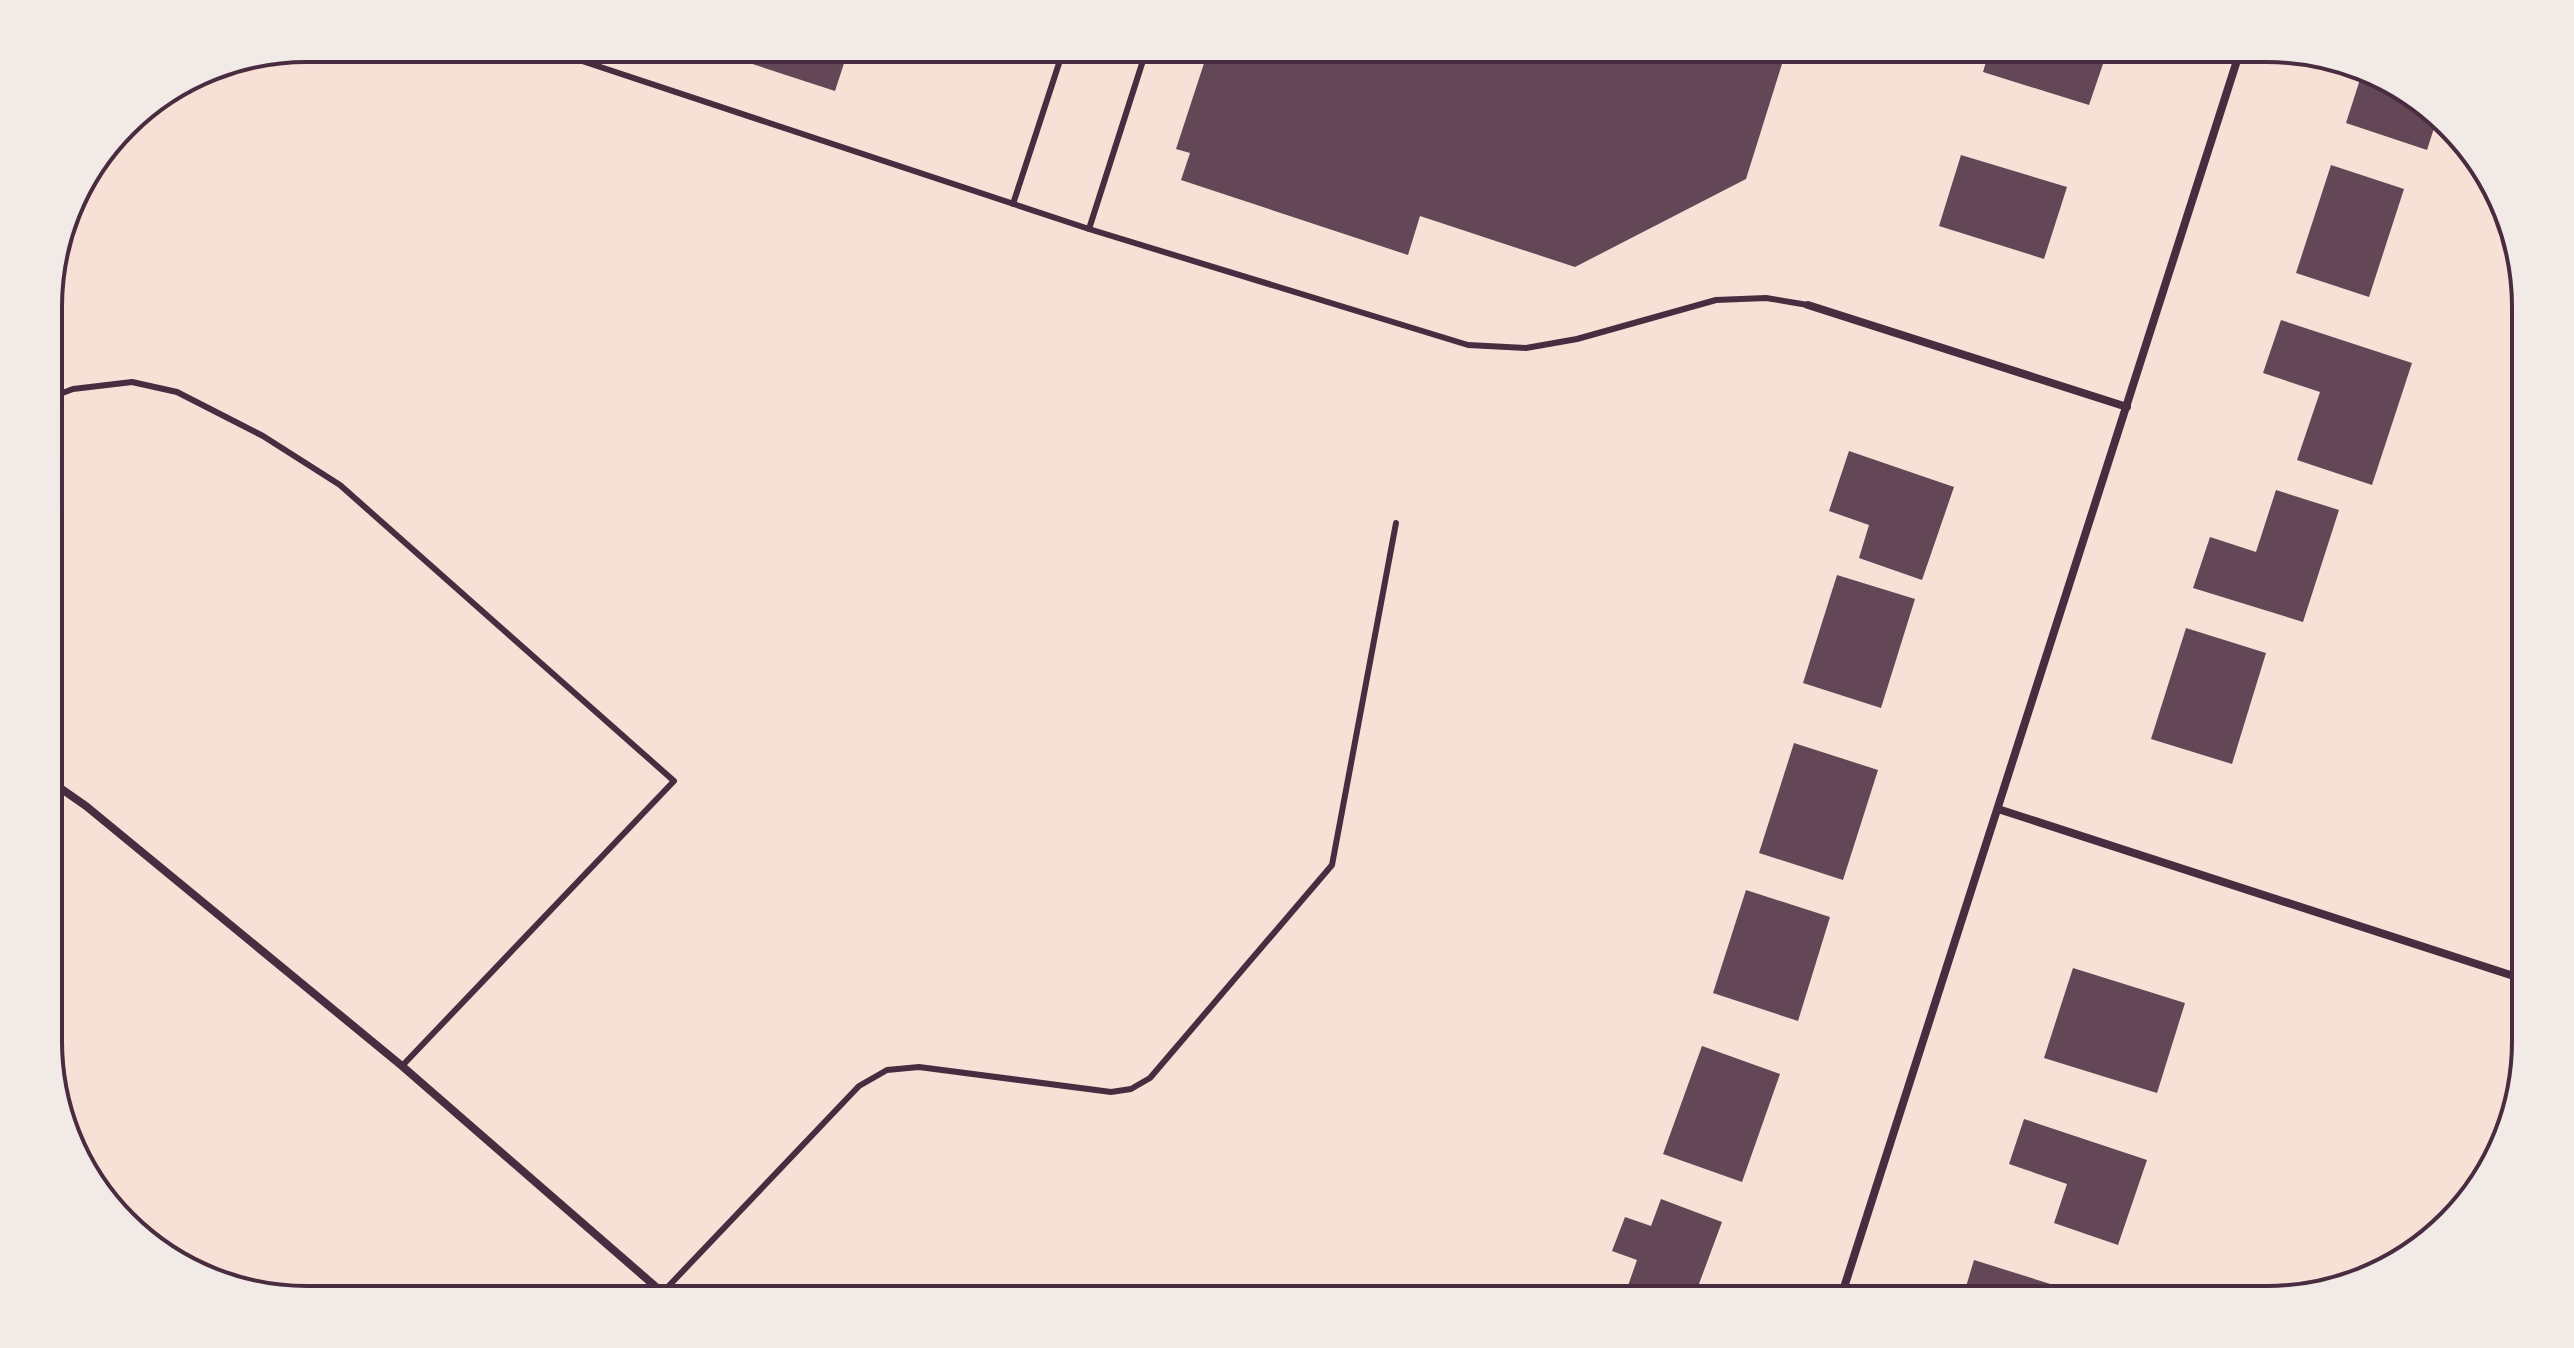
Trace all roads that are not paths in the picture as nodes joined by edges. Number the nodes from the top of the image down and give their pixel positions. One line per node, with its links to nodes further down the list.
1 (2237, 62): 9 (street)
2 (588, 63): 5 (lane)
3 (1059, 63): 5 (lane)
4 (1142, 63): 6 (lane)
5 (1013, 204): 6 (lane)
6 (1089, 229): 7 (lane)
7 (1808, 305): 9 (street)
8 (63, 393): 14 (lane)
9 (2127, 407): 12 (street)
10 (1396, 523): 17 (lane)
11 (62, 790): 14 (street)
12 (1998, 809): 13 (street); 15 (street)
13 (2512, 975)
14 (402, 1066): 16 (street)
15 (1845, 1285)
16 (656, 1286)
17 (669, 1286)

